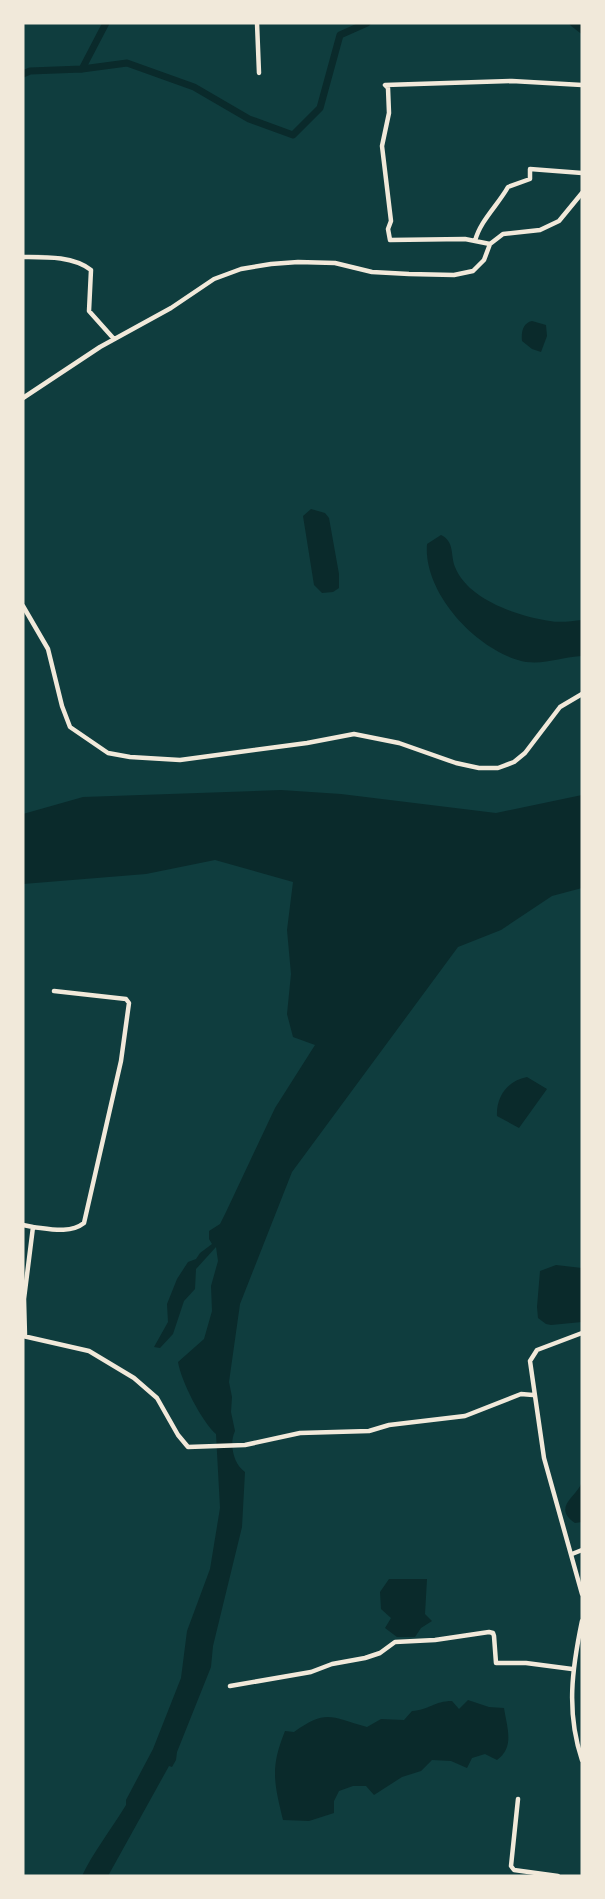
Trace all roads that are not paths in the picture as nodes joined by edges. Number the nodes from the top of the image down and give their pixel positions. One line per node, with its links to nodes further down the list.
1 (257, 23): 2 (street)
2 (259, 73)
3 (582, 85): 6 (street)
4 (582, 173): 6 (street)
5 (582, 193): 7 (street)
6 (475, 241): 7 (street)
7 (490, 244): 9 (street)
8 (23, 257): 9 (street)
9 (114, 339): 10 (street)
10 (23, 398)
11 (23, 607): 12 (street)
12 (582, 694)
13 (54, 990): 15 (street)
14 (23, 1225): 15 (street)
15 (33, 1227): 17 (street)
16 (582, 1333): 18 (street)
17 (24, 1336): 18 (street)
18 (533, 1395): 20 (street)
19 (582, 1550): 20 (street)
20 (572, 1554): 21 (street)
21 (582, 1594)
22 (582, 1621): 23 (street)
23 (572, 1669): 24 (street); 25 (street)
24 (230, 1686)
25 (582, 1760)
26 (518, 1799): 27 (street)
27 (558, 1876)

